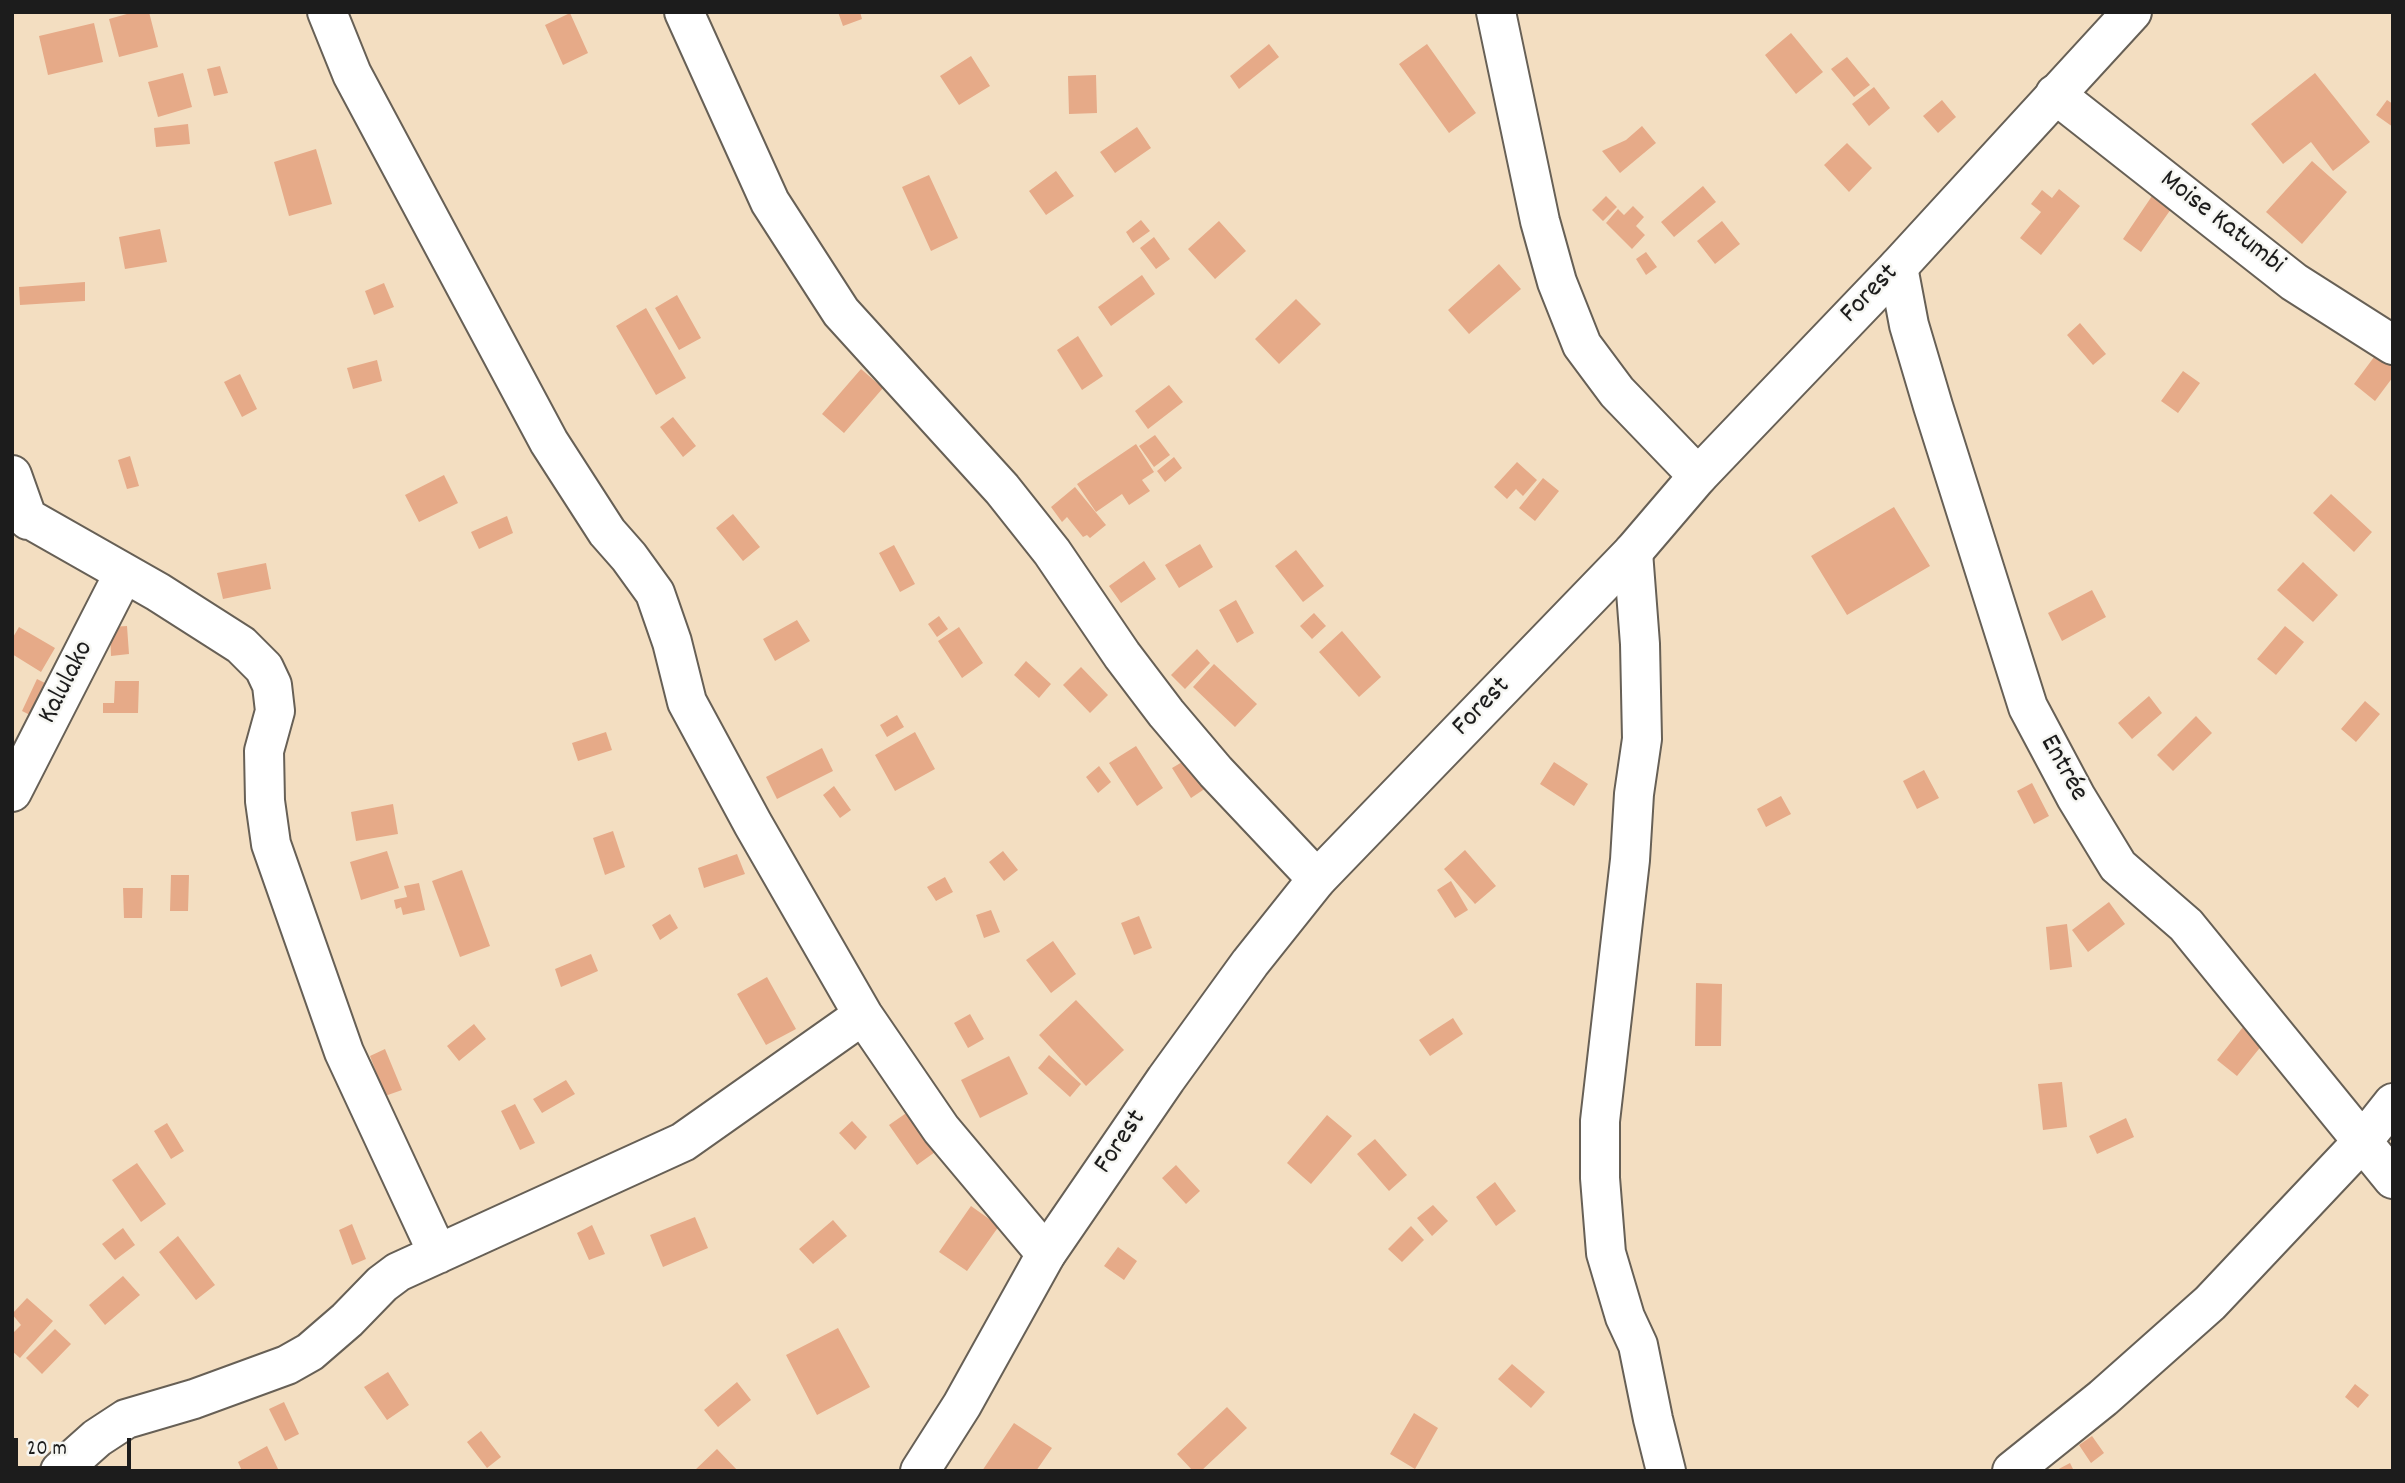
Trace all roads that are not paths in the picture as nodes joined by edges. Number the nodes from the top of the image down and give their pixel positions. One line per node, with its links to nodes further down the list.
1 (327, 12): 15 (street)
2 (684, 12): 14 (street)
3 (1496, 12): 9 (street)
4 (2132, 12): 5 (street, Forest)
5 (2055, 94): 6 (street, Forest); 7 (street, Moise Katumbi)
6 (1898, 267): 9 (street, Forest); 17 (street, Entrée)
7 (2393, 345)
8 (12, 475): 10 (street)
9 (1698, 476): 11 (street, Forest)
10 (20, 514): 12 (street)
11 (1633, 552): 14 (street, Forest); 23 (street)
12 (124, 573): 13 (street, Kalulako); 19 (street)
13 (12, 792)
14 (1317, 879): 20 (street, Forest)
15 (863, 1015): 19 (street); 20 (street)
16 (2393, 1103): 17 (street)
17 (2362, 1142): 18 (street, Entrée); 24 (street)
18 (2393, 1179)
19 (438, 1254): 21 (street)
20 (1046, 1254): 22 (street, Forest)
21 (60, 1471)
22 (920, 1471)
23 (1666, 1471)
24 (2012, 1471)

